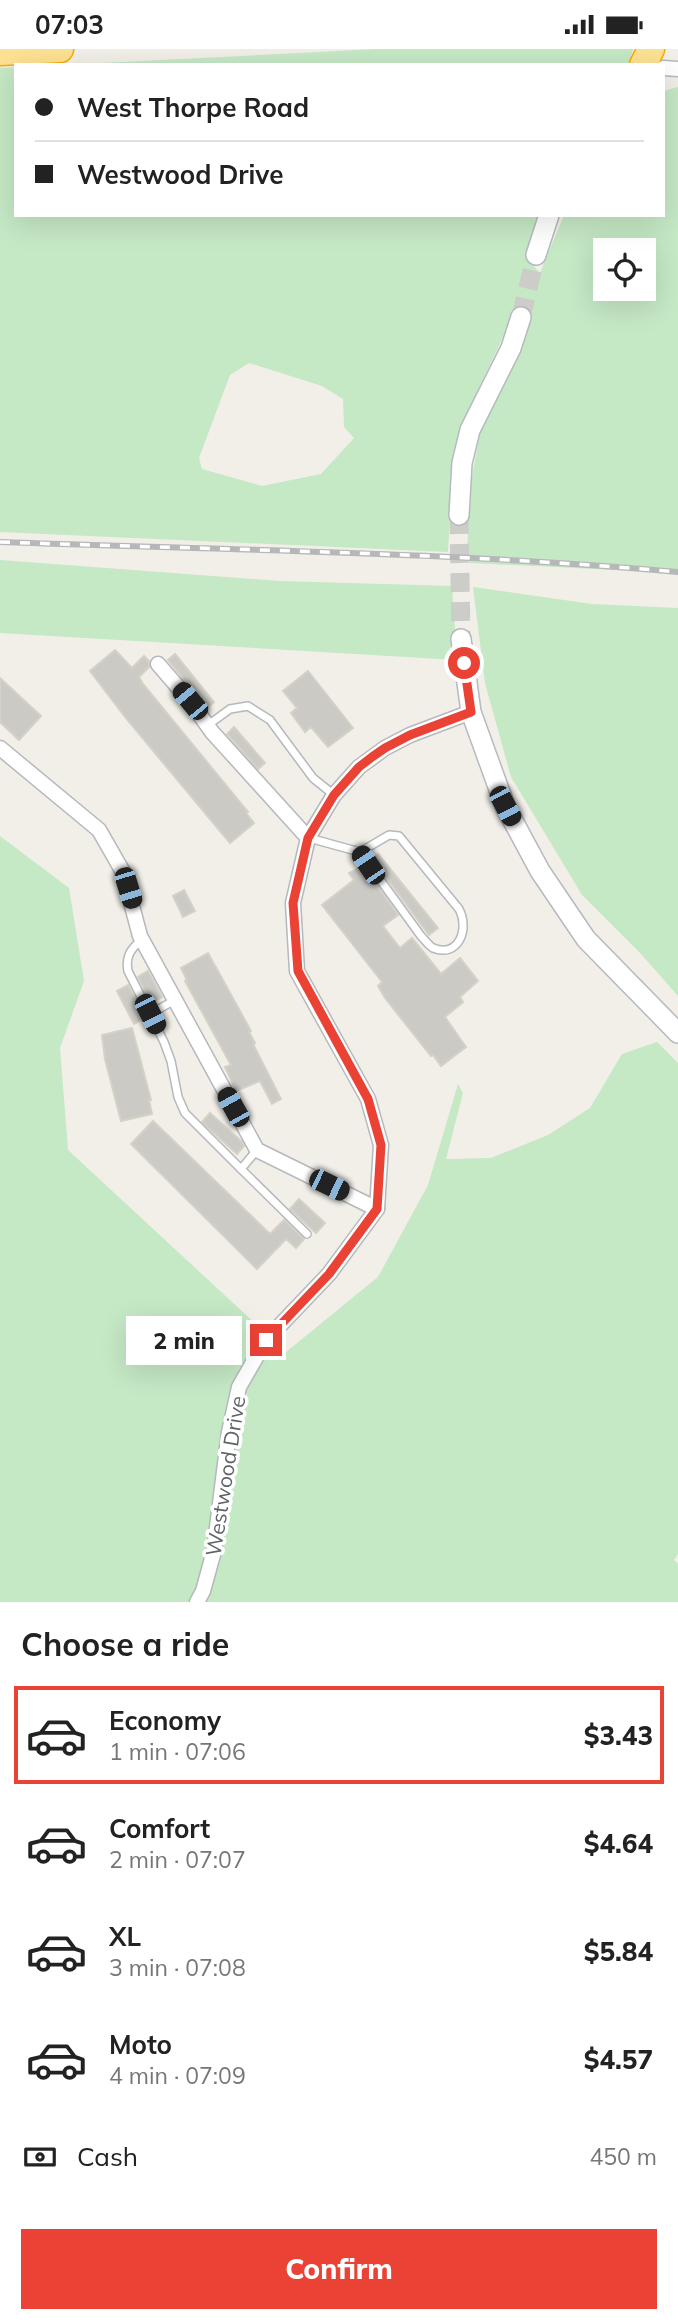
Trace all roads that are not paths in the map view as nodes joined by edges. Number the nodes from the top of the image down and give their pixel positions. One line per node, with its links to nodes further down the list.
1 (60, 49): 2 (highway)
2 (0, 52)
3 (548, 217): 4 (street)
4 (536, 255)
5 (521, 317): 6 (street)
6 (459, 515)
7 (461, 639): 9 (street)
8 (158, 664): 10 (street)
9 (471, 712): 12 (street); 18 (street)
10 (208, 725): 12 (lane); 13 (street)
11 (0, 748): 15 (street)
12 (334, 795): 13 (street)
13 (308, 838): 14 (lane); 21 (street)
14 (360, 852): 14 (lane)
15 (142, 939): 16 (street); 17 (lane)
16 (175, 1000): 17 (lane); 19 (street)
17 (150, 1014): 20 (lane)
18 (678, 1033)
19 (257, 1150): 20 (lane); 21 (street)
20 (240, 1168): 22 (lane)
21 (377, 1209): 23 (street, Westwood Drive)
22 (307, 1234)
23 (197, 1602)

